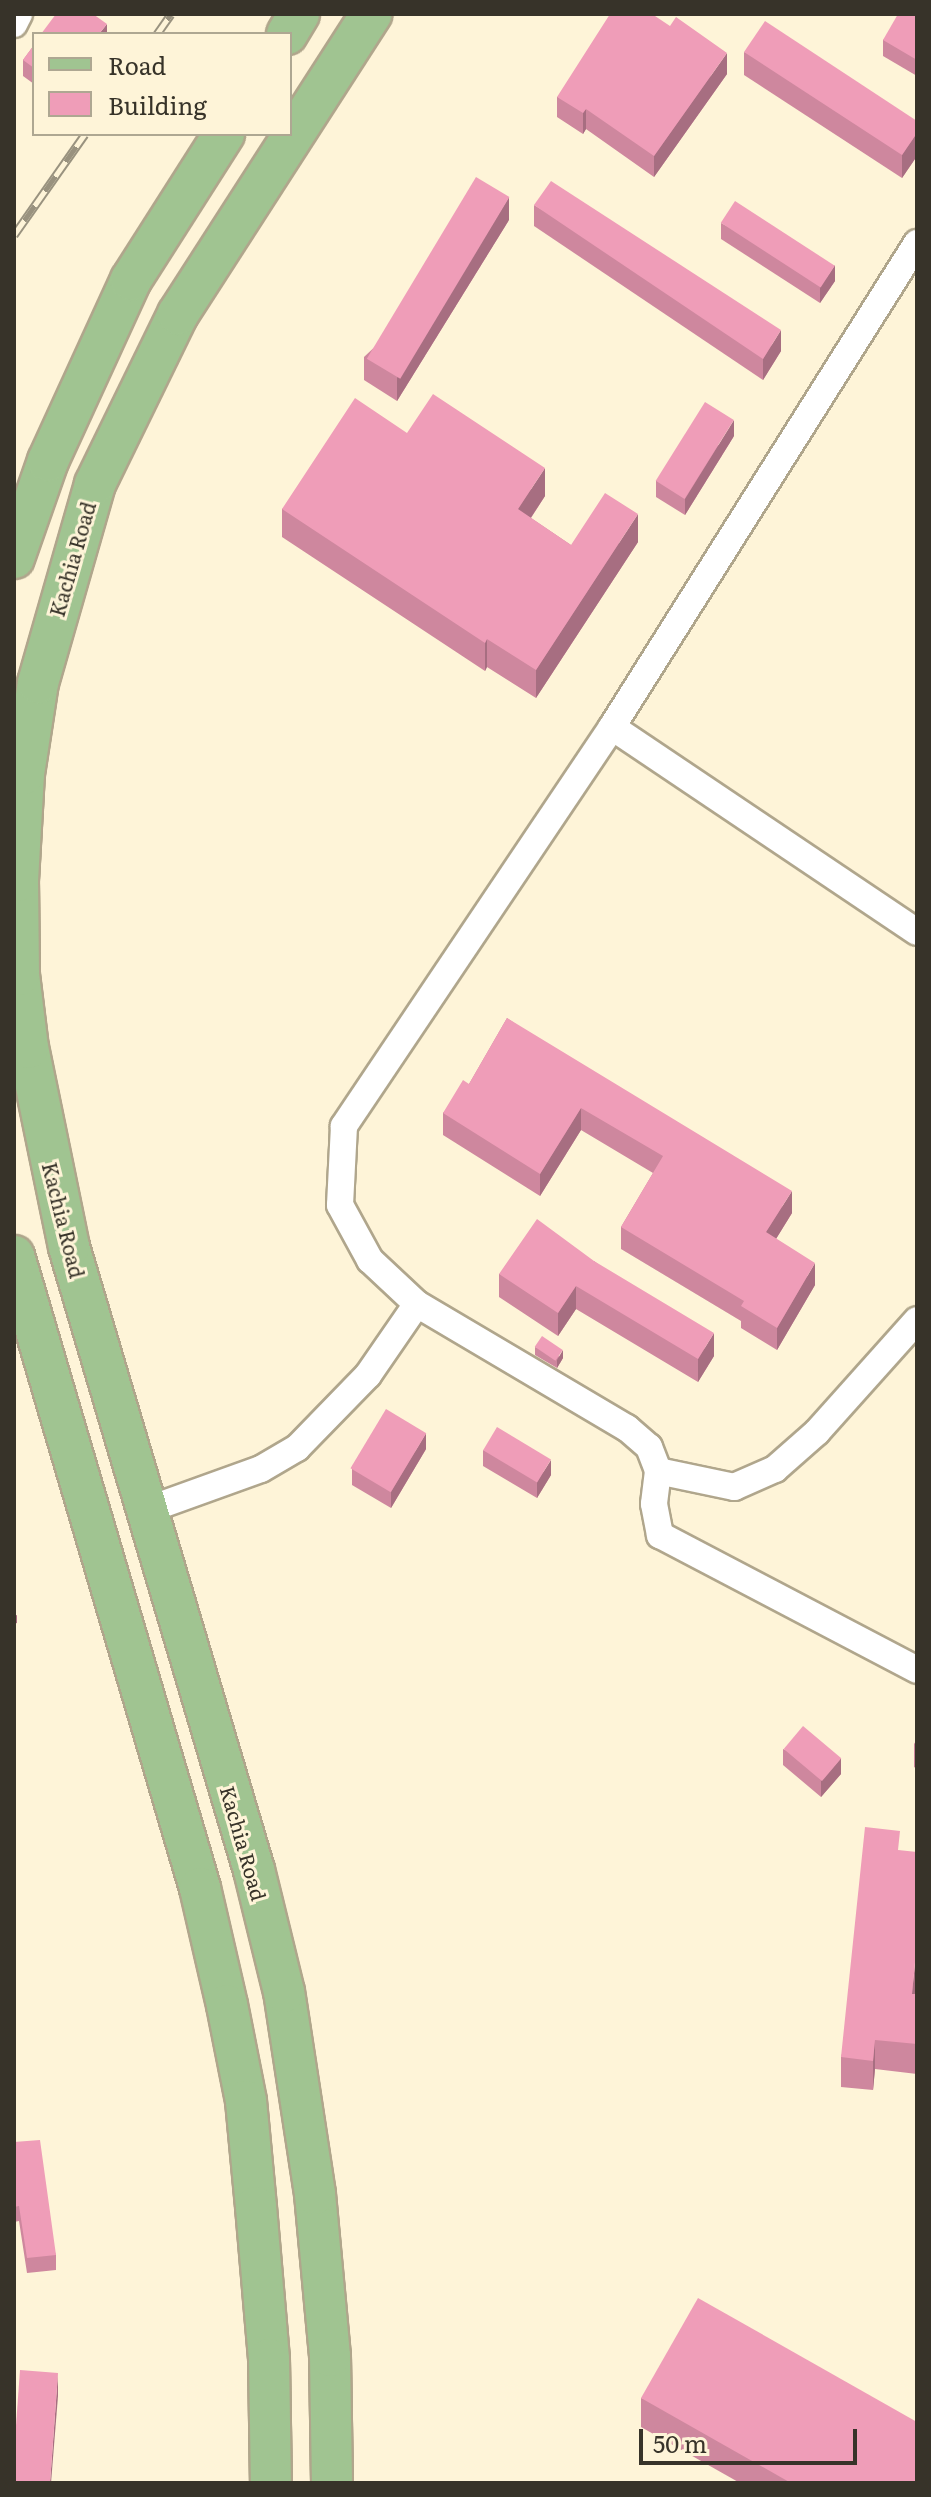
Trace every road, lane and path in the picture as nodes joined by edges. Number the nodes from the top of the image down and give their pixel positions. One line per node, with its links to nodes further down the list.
1 (19, 14): 4 (street)
2 (299, 14): 5 (main road)
3 (371, 14): 15 (main road, Kachia Road)
4 (14, 24)
5 (288, 32)
6 (223, 136): 8 (main road)
7 (917, 243): 9 (street)
8 (14, 558)
9 (612, 727): 10 (street); 12 (street)
10 (917, 932)
11 (14, 1256): 17 (main road)
12 (417, 1304): 14 (street); 15 (street)
13 (917, 1320): 14 (street)
14 (658, 1471): 16 (street)
15 (147, 1510): 18 (main road, Kachia Road)
16 (917, 1670)
17 (271, 2483)
18 (332, 2483)

